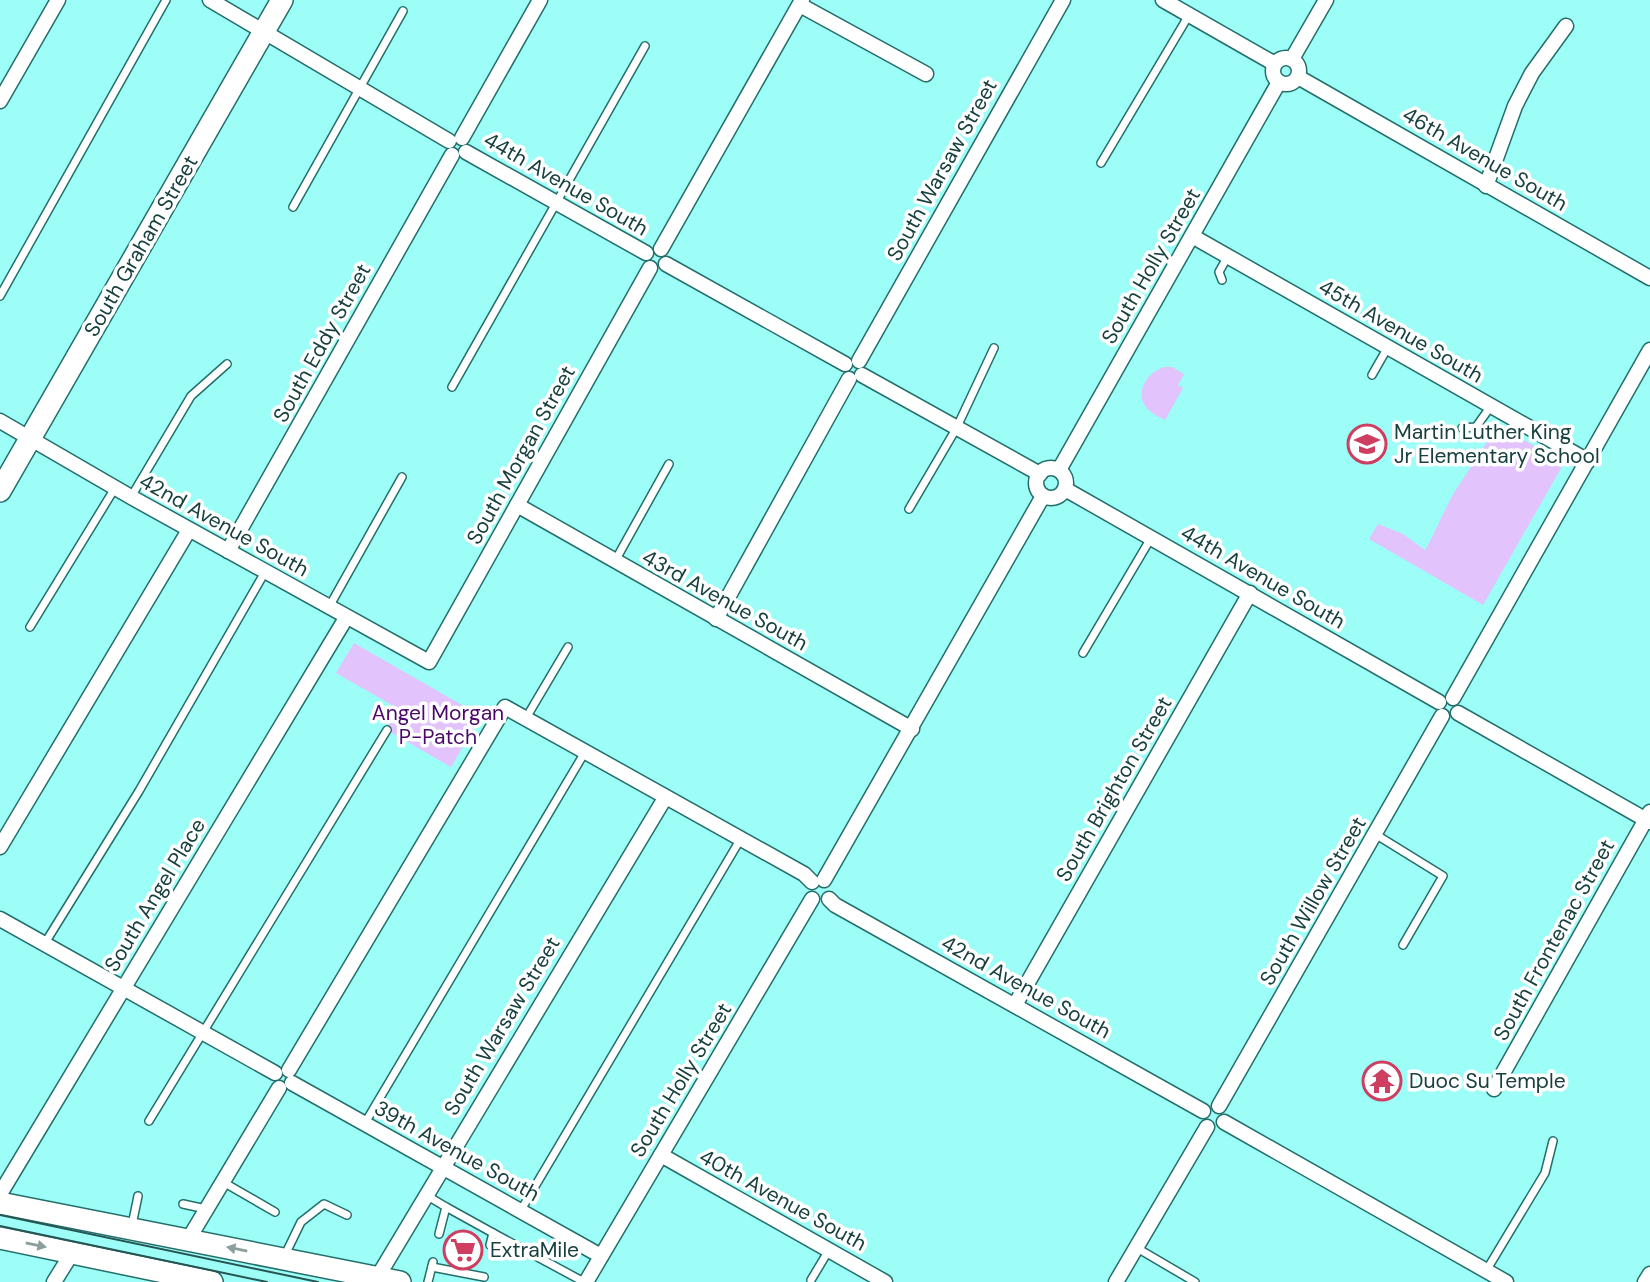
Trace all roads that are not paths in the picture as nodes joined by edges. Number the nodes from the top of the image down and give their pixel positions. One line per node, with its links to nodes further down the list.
1 (58, 0): 21 (street)
2 (166, 0): 34 (lane)
3 (211, 0): 13 (street, 44th Avenue South)
4 (282, 0): 13 (main road, South Graham Street)
5 (540, 0): 22 (street, South Eddy Street)
6 (1063, 0): 39 (street, South Warsaw Street)
7 (1163, 0): 11 (street)
8 (1326, 0): 15 (street)
9 (801, 3): 17 (street); 28 (street)
10 (403, 11): 20 (lane)
11 (1189, 15): 16 (street); 23 (lane)
12 (1566, 26): 24 (street)
13 (264, 32): 20 (street, 44th Avenue South); 46 (main road, South Graham Street)
14 (645, 46): 25 (lane)
15 (1292, 59): 16 (street); 18 (street)
16 (1275, 64): 19 (street)
17 (926, 74)
18 (1298, 77): 19 (street); 24 (street, 46th Avenue South)
19 (1279, 82): 27 (street, South Holly Street)
20 (360, 88): 22 (street, 44th Avenue South); 26 (lane)
21 (0, 101)
22 (457, 147): 25 (street, 44th Avenue South); 61 (street, South Eddy Street)
23 (1101, 163)
24 (1486, 186): 32 (street, 46th Avenue South)
25 (557, 202): 30 (street, 44th Avenue South); 41 (lane)
26 (293, 206)
27 (1192, 236): 29 (street, 45th Avenue South); 49 (street, South Holly Street)
28 (661, 249): 30 (street); 31 (street)
29 (1227, 256): 33 (lane); 35 (street, 45th Avenue South)
30 (648, 261): 31 (street); 57 (street, South Morgan Street)
31 (666, 264): 39 (street)
32 (1650, 278)
33 (1222, 280)
34 (0, 296)
35 (1388, 347): 40 (lane); 42 (street, 45th Avenue South)
36 (994, 348): 45 (lane)
37 (1650, 350): 47 (street, South Willow Street)
38 (227, 364): 56 (lane)
39 (854, 370): 45 (street); 67 (street, South Warsaw Street)
40 (1372, 375)
41 (452, 387)
42 (1491, 406): 44 (lane); 47 (street, 45th Avenue South)
43 (0, 421): 46 (street, 42nd Avenue South)
44 (1462, 428)
45 (956, 429): 50 (street); 58 (lane)
46 (31, 439): 52 (street, 42nd Avenue South); 54 (main road, South Graham Street)
47 (1588, 461): 72 (street, South Willow Street)
48 (669, 464): 62 (lane)
49 (1059, 470): 50 (street); 53 (street)
50 (1040, 474): 55 (street)
51 (402, 477): 65 (lane)
52 (115, 488): 56 (street, 42nd Avenue South); 68 (lane)
53 (1065, 489): 55 (street); 60 (street, 44th Avenue South)
54 (0, 491)
55 (1043, 496): 74 (street)
56 (131, 497): 59 (street, 42nd Avenue South)
57 (517, 505): 62 (street, 43rd Avenue South); 71 (street, South Morgan Street)
58 (909, 509)
59 (189, 530): 61 (street, 42nd Avenue South); 81 (street)
60 (1151, 538): 64 (street, 44th Avenue South); 70 (lane)
61 (228, 551): 63 (street, 42nd Avenue South)
62 (614, 561): 67 (street, 43rd Avenue South)
63 (265, 572): 65 (street, 42nd Avenue South); 86 (lane)
64 (1250, 593): 72 (street, 44th Avenue South); 89 (street, South Brighton Street)
65 (328, 608): 66 (street, 42nd Avenue South)
66 (346, 618): 71 (street, 42nd Avenue South); 88 (street, South Angel Place)
67 (716, 619): 74 (street, 43rd Avenue South)
68 (30, 627)
69 (568, 647): 73 (lane)
70 (1083, 653)
71 (429, 662)
72 (1445, 705): 78 (street); 79 (street, South Willow Street)
73 (526, 719): 76 (street); 91 (street)
74 (912, 729): 82 (street)
75 (387, 730): 90 (lane)
76 (585, 752): 77 (street); 97 (lane)
77 (664, 798): 80 (street); 101 (street, South Warsaw Street)
78 (1649, 818): 92 (street, South Frontenac Street)
79 (1375, 834): 87 (lane); 93 (street, South Willow Street)
80 (740, 839): 82 (street); 110 (lane)
81 (0, 847)
82 (818, 881): 83 (street); 84 (street)
83 (812, 899): 84 (street); 100 (street, South Holly Street)
84 (829, 899): 89 (street, 42nd Avenue South)
85 (0, 919): 86 (street, 39th Avenue South)
86 (44, 944): 88 (street, 39th Avenue South)
87 (1403, 945)
88 (124, 988): 90 (street, 39th Avenue South); 103 (street, South Angel Place)
89 (1014, 1005): 94 (street, 42nd Avenue South)
90 (203, 1032): 91 (street, 39th Avenue South); 95 (lane)
91 (284, 1079): 97 (street, 39th Avenue South); 102 (street)
92 (1494, 1089)
93 (1219, 1106): 94 (street); 96 (street)
94 (1203, 1111): 98 (street)
95 (149, 1121)
96 (1224, 1122): 98 (street); 124 (street)
97 (365, 1123): 101 (street, 39th Avenue South)
98 (1207, 1127): 119 (street)
99 (1553, 1141): 124 (lane)
100 (660, 1155): 120 (street, 40th Avenue South); 122 (street, South Holly Street)
101 (442, 1166): 104 (street, South Warsaw Street); 110 (street, 39th Avenue South)
102 (223, 1181): 109 (street); 111 (lane)
103 (0, 1194)
104 (425, 1195): 108 (lane); 127 (street, South Warsaw Street)
105 (138, 1196): 113 (lane)
106 (0, 1203): 113 (main road)
107 (183, 1204): 109 (lane)
108 (446, 1207): 114 (lane); 115 (lane)
109 (206, 1209): 117 (street)
110 (521, 1210): 122 (street, 39th Avenue South)
111 (275, 1212)
112 (347, 1215): 123 (lane)
113 (131, 1229): 117 (main road)
114 (493, 1233): 118 (lane); 134 (lane)
115 (439, 1234)
116 (0, 1238): 121 (main road, one-way to 121)
117 (188, 1240): 123 (main road, one-way to 117)
118 (490, 1245)
119 (1136, 1248): 136 (street); 137 (lane)
120 (829, 1250): 129 (lane); 135 (street, 40th Avenue South)
121 (72, 1253): 126 (main road); 130 (street)
122 (601, 1256): 134 (street, South Holly Street)
123 (284, 1259): 127 (main road)
124 (1486, 1271): 138 (street)
125 (1650, 1273): 139 (street)
126 (157, 1276): 131 (main road)
127 (377, 1278): 132 (main road)
128 (484, 1278): 133 (lane)
129 (811, 1280)
130 (54, 1282)
131 (212, 1282)
132 (400, 1282)
133 (428, 1282)
134 (585, 1282)
135 (885, 1282)
136 (1116, 1282)
137 (1195, 1282)
138 (1506, 1282)
139 (1645, 1282)

